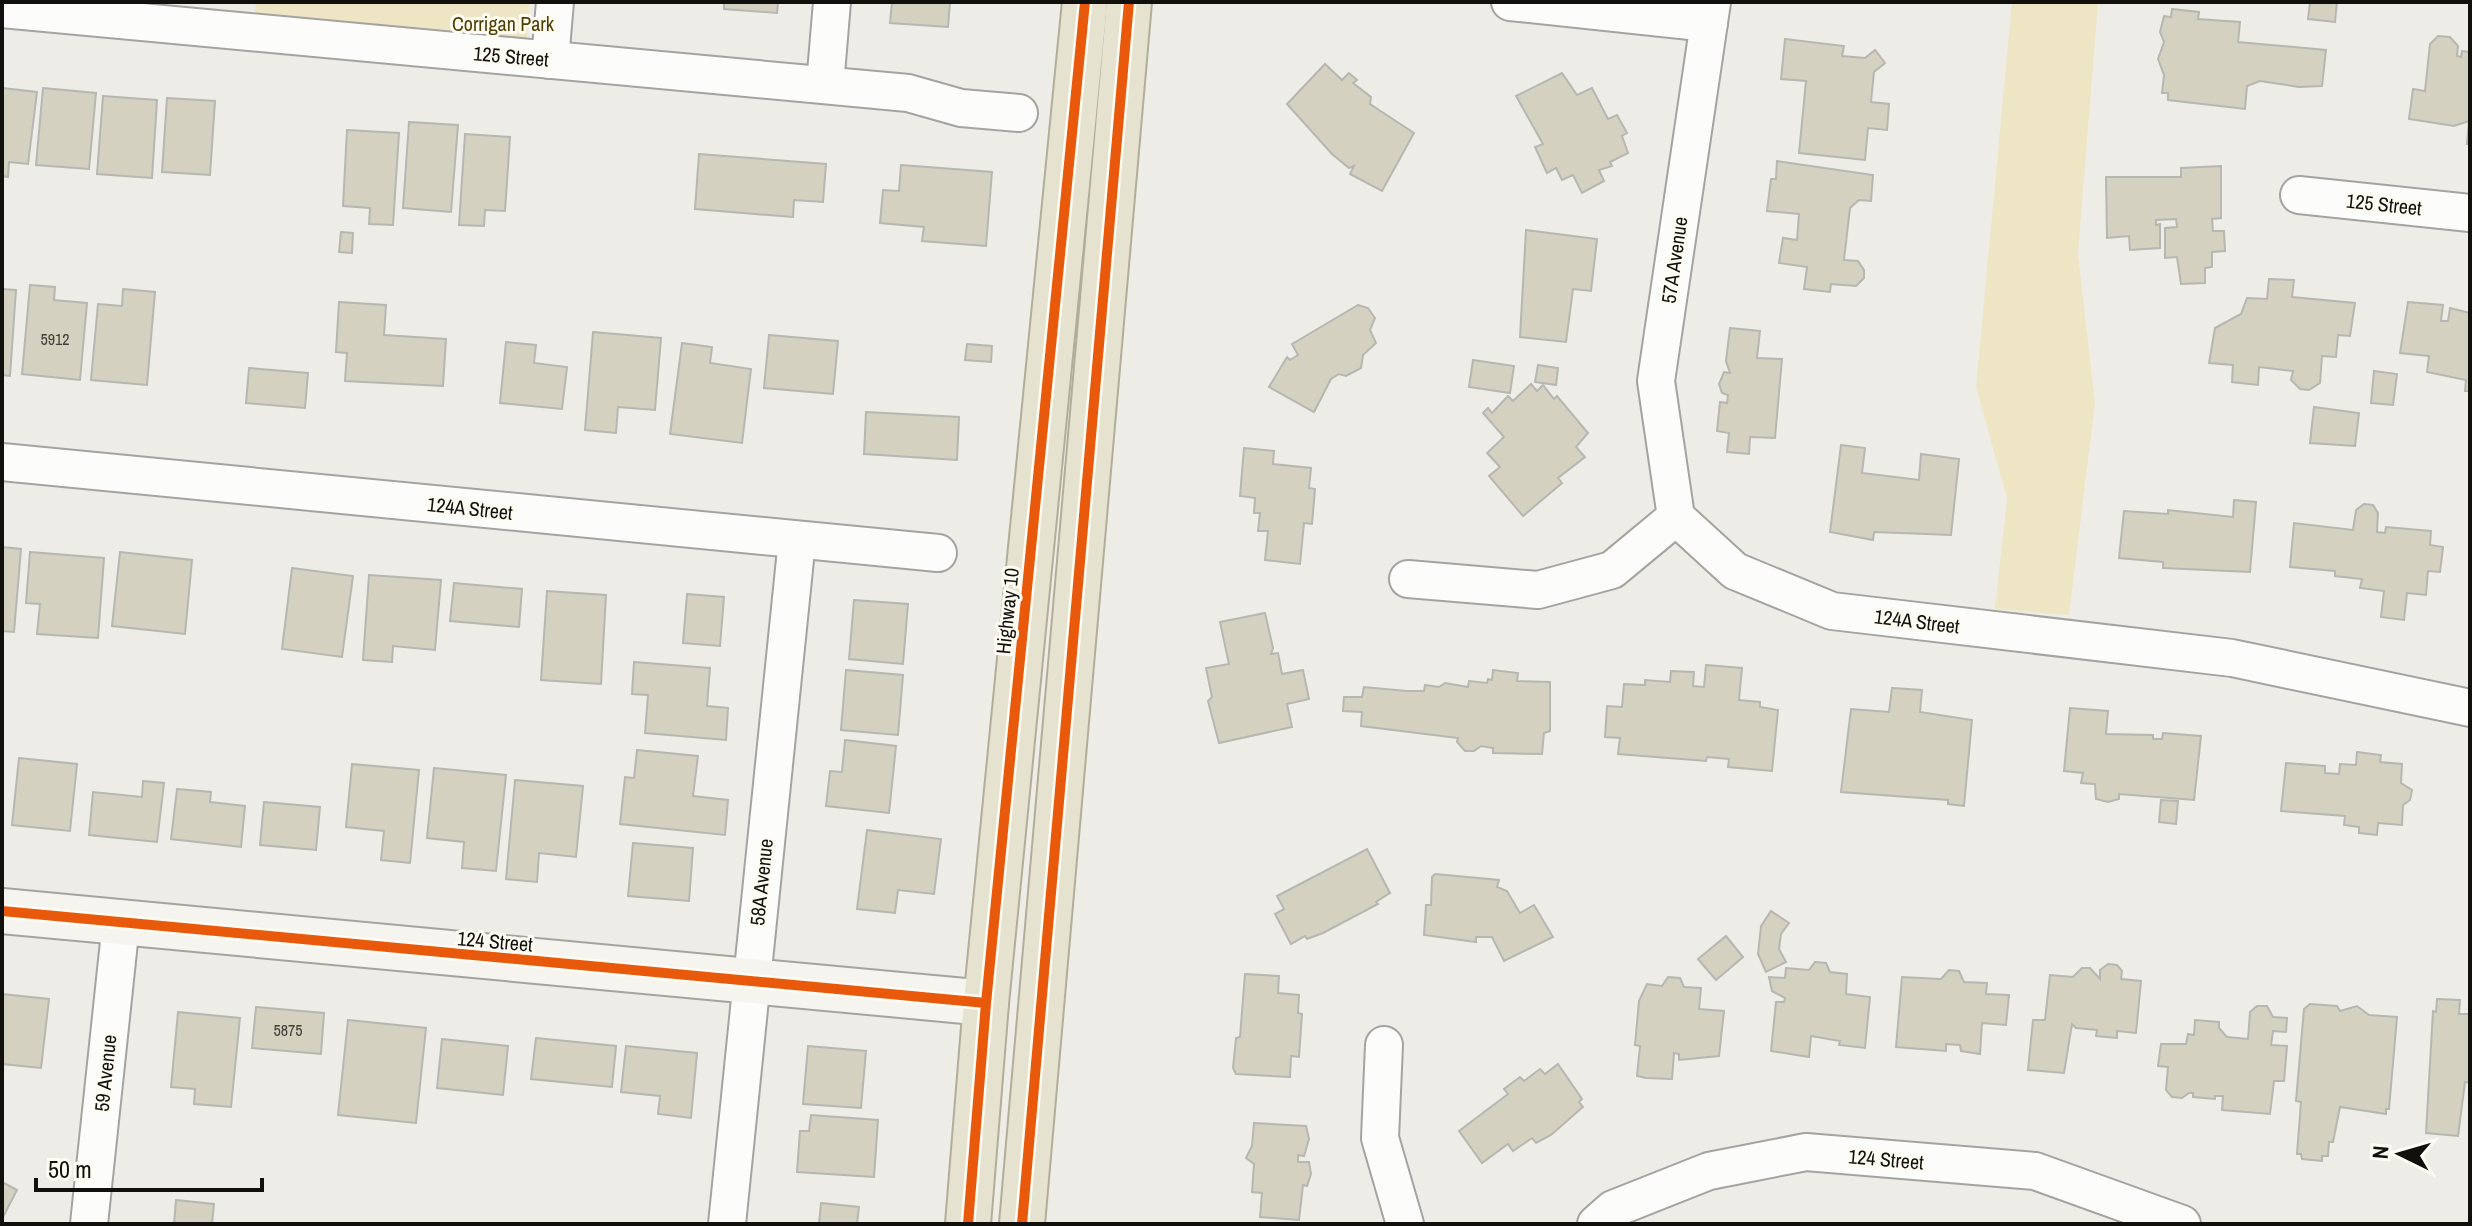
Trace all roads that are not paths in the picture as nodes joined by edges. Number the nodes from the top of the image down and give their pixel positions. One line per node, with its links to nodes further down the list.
1 (555, 2): 8 (street)
2 (832, 2): 9 (street)
3 (1085, 2): 22 (highway, Highway 10)
4 (1129, 2): 28 (highway)
5 (1510, 2): 7 (street)
6 (2, 9): 8 (street, 125 Street)
7 (1711, 12): 14 (street, 57A Avenue)
8 (550, 60): 9 (street, 125 Street)
9 (825, 85): 10 (street, 125 Street)
10 (1019, 113)
11 (2299, 195): 12 (street, 125 Street)
12 (2470, 213)
13 (2, 462): 15 (street, 124A Street)
14 (1676, 517): 17 (street); 18 (street, 124A Street)
15 (797, 540): 16 (street, 124A Street); 21 (street, 58A Avenue)
16 (938, 553)
17 (1408, 579)
18 (2470, 708)
19 (2, 911): 20 (street, 124 Street)
20 (121, 923): 21 (street, 124 Street); 24 (street, 59 Avenue)
21 (750, 983): 22 (street, 124 Street); 25 (street, 58A Avenue)
22 (986, 1003): 26 (highway, Highway 10); 27 (highway)
23 (1384, 1045): 29 (street)
24 (89, 1224)
25 (727, 1224)
26 (968, 1224)
27 (997, 1224)
28 (1022, 1224)
29 (1405, 1224)
30 (1596, 1224): 31 (street, 124 Street)
31 (2182, 1224)

